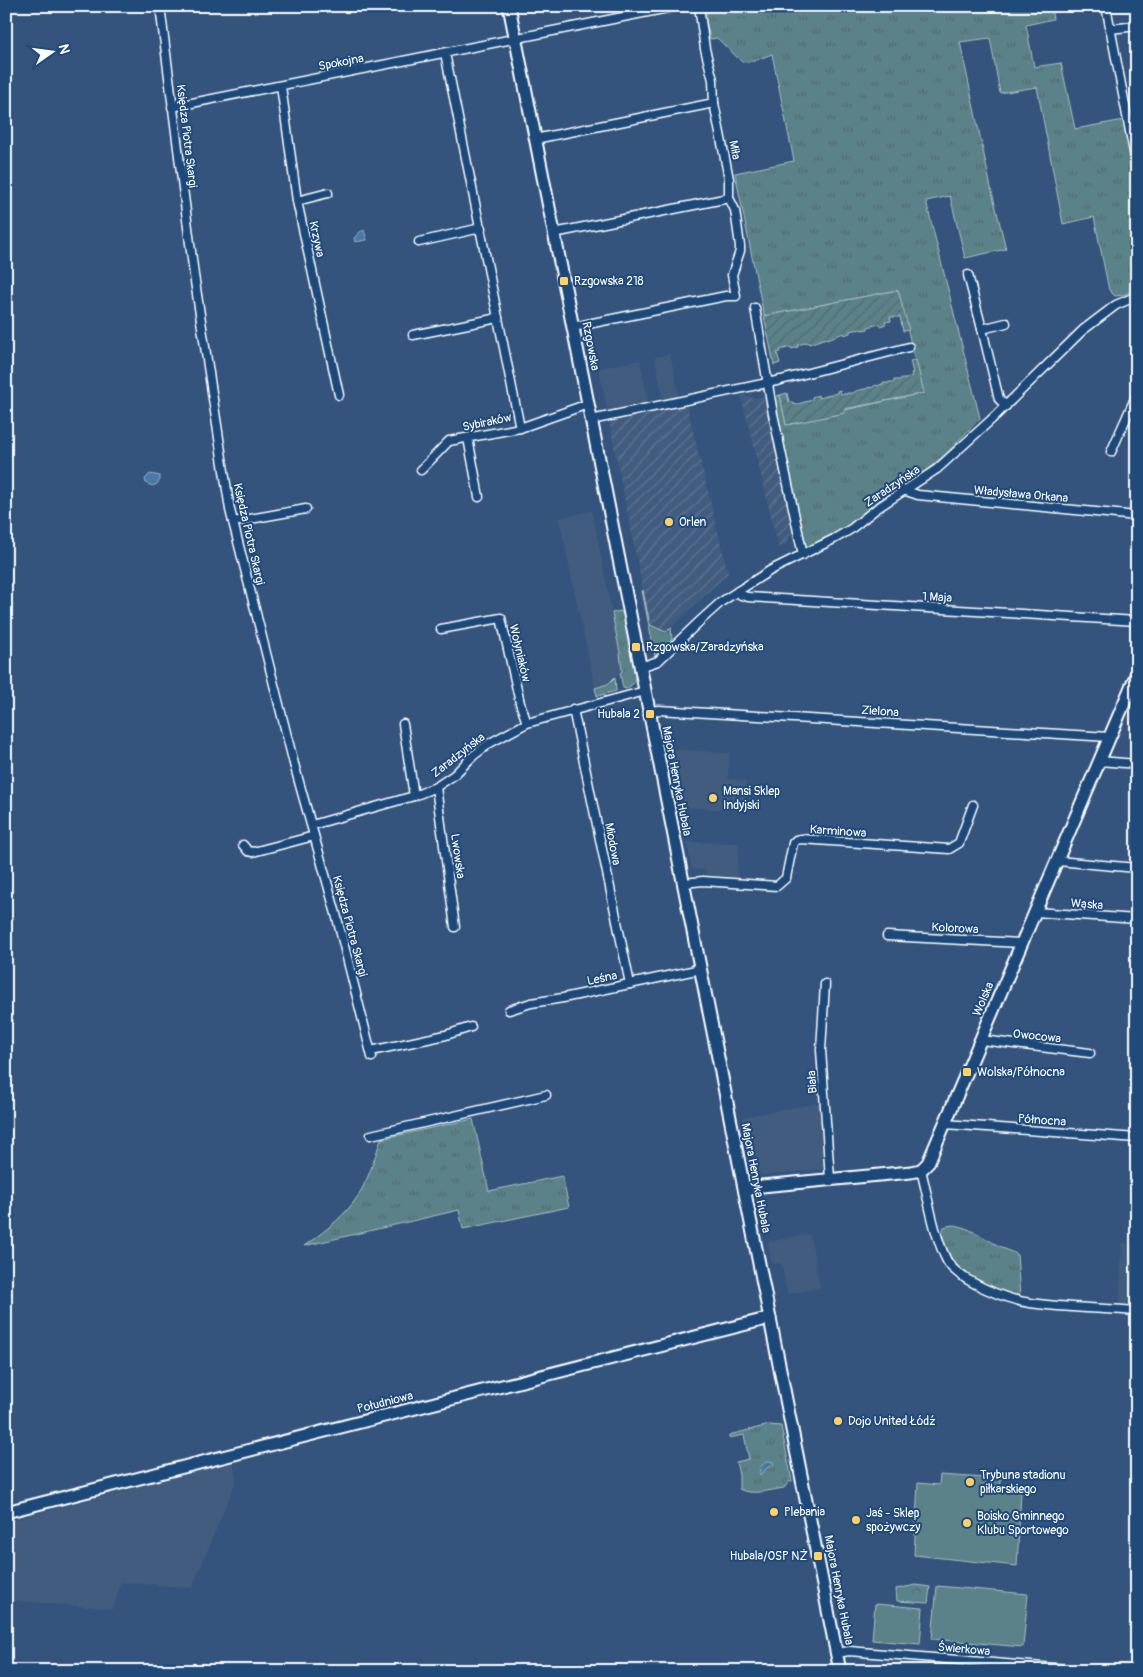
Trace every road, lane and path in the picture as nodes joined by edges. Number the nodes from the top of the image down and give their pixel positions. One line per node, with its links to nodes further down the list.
1 (160, 6): 12 (street, Księdza Piotra Skargi)
2 (509, 6): 8 (main road, Rzgowska)
3 (678, 6): 8 (street, Spokojna)
4 (699, 6): 11 (street, Miła)
5 (1106, 6): 7 (street)
6 (1137, 26): 7 (street)
7 (1110, 29): 14 (street)
8 (515, 39): 9 (street, Spokojna); 13 (main road, Rzgowska)
9 (445, 53): 10 (street, Spokojna); 18 (street, Sybiraków)
10 (281, 86): 12 (street, Spokojna); 17 (street, Krzywa)
11 (714, 103): 13 (street); 16 (street, Miła)
12 (172, 107): 44 (street, Księdza Piotra Skargi)
13 (535, 139): 19 (main road, Rzgowska)
14 (1137, 168)
15 (328, 193): 17 (street)
16 (729, 198): 19 (street); 26 (street, Miła)
17 (297, 201): 32 (street, Krzywa)
18 (481, 228): 20 (street); 24 (street, Sybiraków)
19 (554, 233): 26 (main road, Rzgowska)
20 (418, 242)
21 (968, 275): 27 (street)
22 (1137, 296): 34 (street, Zaradzyńska)
23 (755, 308): 30 (street)
24 (498, 318): 28 (street); 36 (street, Sybiraków)
25 (1006, 323): 27 (street)
26 (573, 327): 33 (main road, Rzgowska)
27 (982, 329): 34 (street)
28 (413, 335)
29 (909, 347): 30 (street)
30 (768, 383): 35 (street); 45 (street)
31 (1137, 394): 38 (street)
32 (338, 395)
33 (588, 404): 35 (main road, Rzgowska); 36 (street)
34 (1006, 406): 40 (street, Zaradzyńska)
35 (591, 420): 49 (main road, Rzgowska)
36 (520, 428): 37 (street, Sybiraków)
37 (468, 438): 39 (street, Sybiraków); 41 (street)
38 (1111, 452)
39 (421, 470)
40 (903, 490): 43 (street, Władysława Orkana); 45 (street, Zaradzyńska)
41 (479, 497)
42 (306, 509): 44 (street)
43 (1137, 516)
44 (233, 522): 62 (street, Księdza Piotra Skargi)
45 (803, 555): 46 (street, Zaradzyńska)
46 (738, 591): 47 (street, 1 Maja); 49 (street, Zaradzyńska)
47 (1137, 621)
48 (441, 629): 54 (street, Wołyniaków)
49 (640, 667): 51 (main road, Rzgowska)
50 (1137, 673): 56 (main road, Wolska)
51 (645, 691): 52 (street, Zaradzyńska); 53 (main road, Majora Henryka Hubala)
52 (573, 710): 54 (street, Zaradzyńska); 74 (street, Miodowa)
53 (649, 711): 56 (street, Zielona); 67 (main road, Majora Henryka Hubala)
54 (527, 722): 59 (street, Zaradzyńska)
55 (403, 724): 60 (street)
56 (1109, 737): 57 (main road, Wolska)
57 (1099, 761): 58 (street); 65 (main road, Wolska)
58 (1137, 764)
59 (436, 787): 60 (street, Zaradzyńska); 70 (street, Lwowska)
60 (414, 796): 62 (street, Zaradzyńska)
61 (973, 805): 67 (street, Karminowa)
62 (312, 825): 63 (street, Księdza Piotra Skargi)
63 (314, 836): 64 (street); 77 (street, Księdza Piotra Skargi)
64 (243, 845)
65 (1057, 861): 66 (street); 68 (main road, Wolska)
66 (1137, 868)
67 (684, 883): 73 (main road, Majora Henryka Hubala)
68 (1035, 912): 69 (street, Wąska); 72 (main road, Wolska)
69 (1137, 919)
70 (455, 927)
71 (887, 936): 72 (street, Kolorowa)
72 (1021, 943): 78 (main road, Wolska)
73 (701, 969): 74 (street, Leśna); 86 (main road, Majora Henryka Hubala)
74 (630, 984): 76 (street, Leśna)
75 (825, 984): 85 (street, Biała)
76 (509, 1010)
77 (471, 1027)
78 (981, 1040): 79 (street, Owocowa); 81 (main road, Wolska)
79 (1090, 1053)
80 (546, 1095): 82 (street)
81 (945, 1124): 83 (street, Północna); 84 (main road, Wolska)
82 (371, 1135)
83 (1137, 1138)
84 (921, 1170): 85 (main road); 87 (street)
85 (830, 1179): 86 (main road)
86 (745, 1190): 88 (main road, Majora Henryka Hubala)
87 (1137, 1311)
88 (770, 1318): 89 (main road, Południowa); 90 (main road, Majora Henryka Hubala)
89 (6, 1512)
90 (837, 1653): 91 (main road, Majora Henryka Hubala); 92 (street, Świerkowa)
91 (840, 1671)
92 (1090, 1671)

